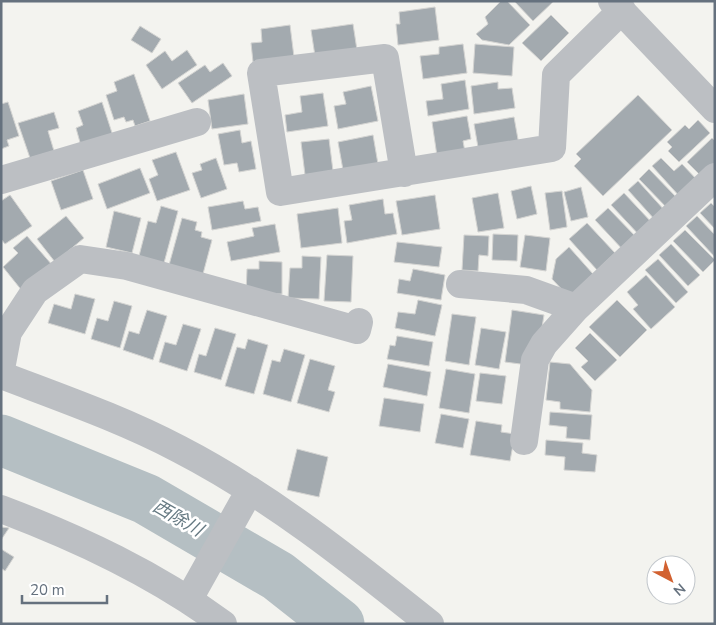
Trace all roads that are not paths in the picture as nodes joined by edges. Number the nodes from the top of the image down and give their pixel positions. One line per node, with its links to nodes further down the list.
1 (617, 6): 2 (street); 4 (street)
2 (715, 109)
3 (197, 122): 6 (street)
4 (404, 173): 4 (street)
5 (715, 176): 8 (street)
6 (1, 180)
7 (460, 284): 8 (street)
8 (576, 308): 12 (street)
9 (359, 322): 10 (street)
10 (1, 370)
11 (1, 375): 13 (street)
12 (524, 441)
13 (247, 497): 15 (street); 17 (street)
14 (1, 509): 15 (street)
15 (195, 589): 16 (street)
16 (224, 624)
17 (430, 624)

